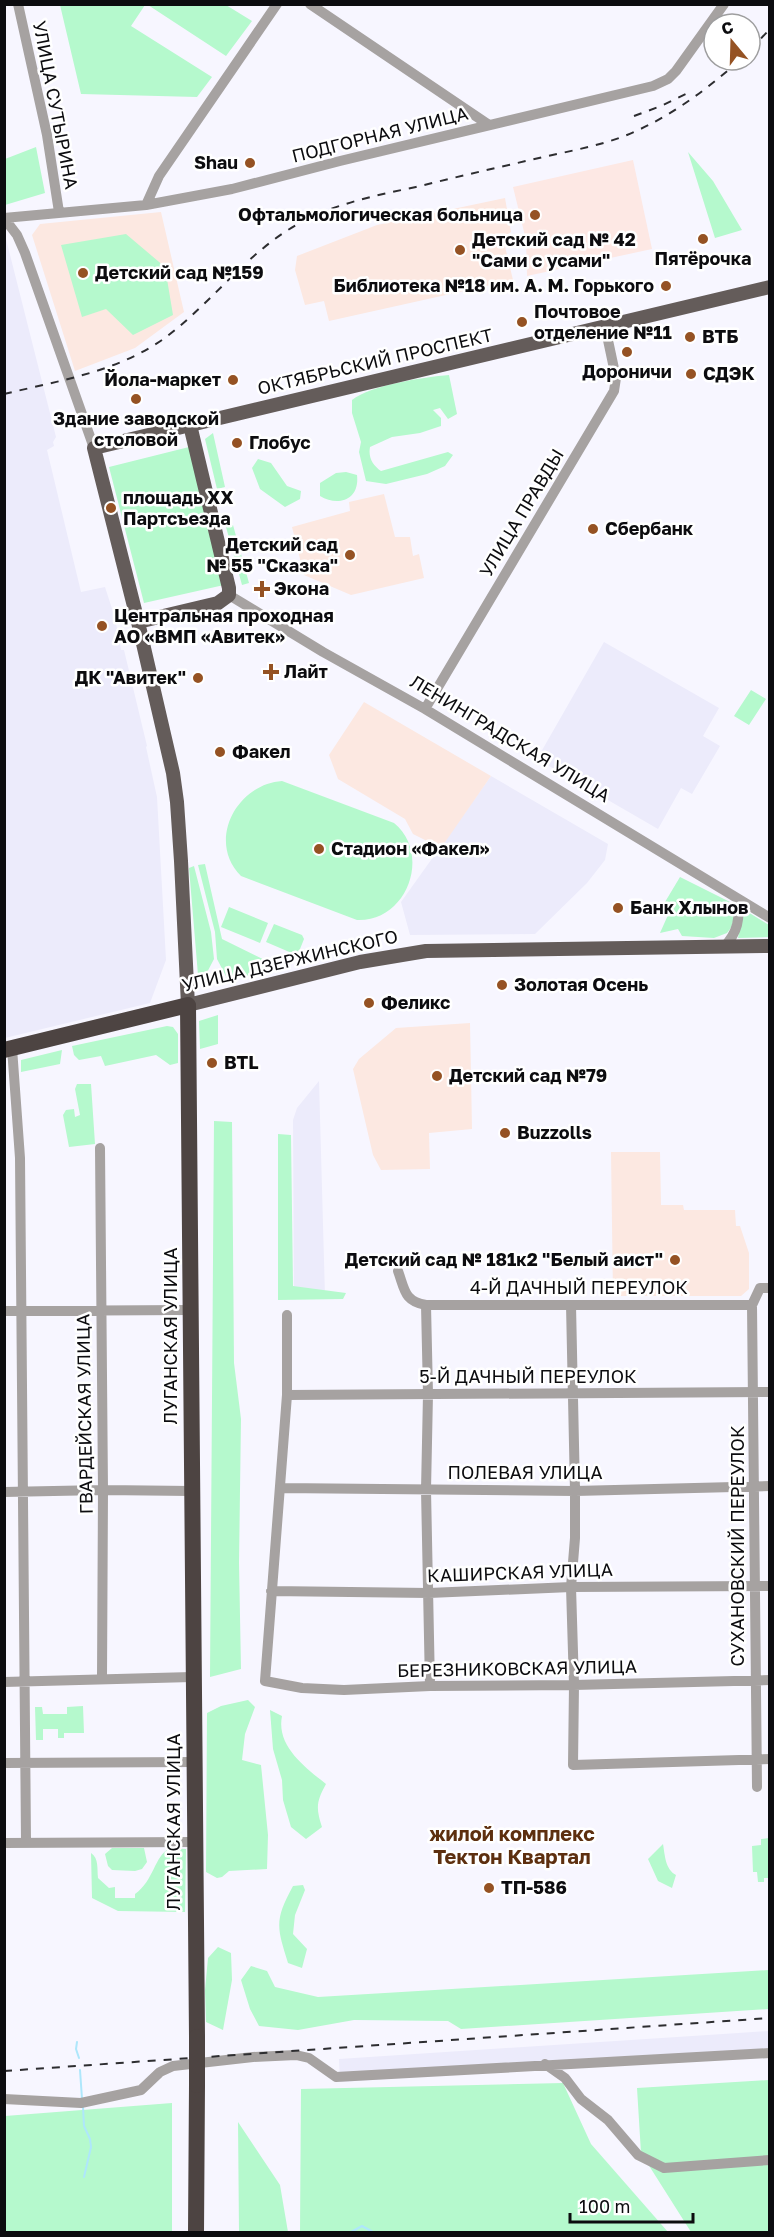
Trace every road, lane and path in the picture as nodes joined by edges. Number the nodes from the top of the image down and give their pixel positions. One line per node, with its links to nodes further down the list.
1 (18, 4): 7 (street, УЛИЦА СУТЫРИНА)
2 (277, 4): 6 (street)
3 (310, 4): 5 (street)
4 (724, 4): 5 (street, ПОДГОРНАЯ УЛИЦА)
5 (489, 125): 6 (street, ПОДГОРНАЯ УЛИЦА)
6 (146, 205): 7 (street, ПОДГОРНАЯ УЛИЦА)
7 (59, 212): 8 (street, ПОДГОРНАЯ УЛИЦА)
8 (4, 218): 12 (street)
9 (770, 287): 10 (main road, ОКТЯБРЬСКИЙ ПРОСПЕКТ)
10 (604, 326): 11 (main road, ОКТЯБРЬСКИЙ ПРОСПЕКТ); 15 (street, УЛИЦА ПРАВДЫ)
11 (190, 425): 12 (main road, ОКТЯБРЬСКИЙ ПРОСПЕКТ); 13 (main road)
12 (94, 448): 14 (main road, ЛУГАНСКАЯ УЛИЦА)
13 (229, 595): 14 (main road); 15 (street, ЛЕНИНГРАДСКАЯ УЛИЦА)
14 (138, 622): 20 (main road, ЛУГАНСКАЯ УЛИЦА)
15 (425, 709): 16 (street, ЛЕНИНГРАДСКАЯ УЛИЦА)
16 (738, 899): 17 (street, ЛЕНИНГРАДСКАЯ УЛИЦА); 19 (street)
17 (770, 918)
18 (770, 946): 19 (main road, УЛИЦА ДЗЕРЖИНСКОГО)
19 (724, 947): 20 (main road, УЛИЦА ДЗЕРЖИНСКОГО)
20 (188, 1005): 21 (highway, УЛИЦА ДЗЕРЖИНСКОГО); 29 (highway, ЛУГАНСКАЯ УЛИЦА)
21 (8, 1049): 31 (street)
22 (100, 1148): 28 (street, ГВАРДЕЙСКАЯ УЛИЦА)
23 (398, 1271): 25 (street)
24 (770, 1288): 27 (street)
25 (426, 1305): 26 (street, 4-Й ДАЧНЫЙ ПЕРЕУЛОК); 35 (street)
26 (572, 1305): 27 (street, 4-Й ДАЧНЫЙ ПЕРЕУЛОК); 36 (street)
27 (752, 1305): 33 (street, СУХАНОВСКИЙ ПЕРЕУЛОК)
28 (100, 1310): 29 (street); 31 (street); 41 (street, ГВАРДЕЙСКАЯ УЛИЦА)
29 (190, 1310): 43 (highway, ЛУГАНСКАЯ УЛИЦА)
30 (4, 1311): 31 (street)
31 (21, 1311): 46 (street)
32 (287, 1315): 37 (street)
33 (754, 1392): 34 (street, 5-Й ДАЧНЫЙ ПЕРЕУЛОК); 36 (street, 5-Й ДАЧНЫЙ ПЕРЕУЛОК); 38 (street, СУХАНОВСКИЙ ПЕРЕУЛОК)
34 (770, 1392)
35 (428, 1394): 36 (street, 5-Й ДАЧНЫЙ ПЕРЕУЛОК); 37 (street, 5-Й ДАЧНЫЙ ПЕРЕУЛОК); 42 (street)
36 (573, 1394): 44 (street)
37 (287, 1395): 40 (street)
38 (752, 1486): 39 (street, ПОЛЕВАЯ УЛИЦА); 44 (street, ПОЛЕВАЯ УЛИЦА); 47 (street, СУХАНОВСКИЙ ПЕРЕУЛОК)
39 (770, 1486)
40 (280, 1488): 42 (street, ПОЛЕВАЯ УЛИЦА); 50 (street)
41 (103, 1490): 43 (street); 46 (street); 53 (street, ГВАРДЕЙСКАЯ УЛИЦА)
42 (426, 1490): 44 (street, ПОЛЕВАЯ УЛИЦА); 51 (street)
43 (192, 1491): 52 (highway, ЛУГАНСКАЯ УЛИЦА)
44 (575, 1491): 49 (street)
45 (4, 1492): 46 (street)
46 (22, 1492): 57 (street)
47 (754, 1586): 48 (street, КАШИРСКАЯ УЛИЦА); 49 (street, КАШИРСКАЯ УЛИЦА); 54 (street, СУХАНОВСКИЙ ПЕРЕУЛОК)
48 (770, 1586)
49 (571, 1587): 51 (street, КАШИРСКАЯ УЛИЦА); 58 (street)
50 (271, 1591): 51 (street, КАШИРСКАЯ УЛИЦА); 59 (street, БЕРЕЗНИКОВСКАЯ УЛИЦА)
51 (429, 1593): 59 (street)
52 (192, 1677): 53 (street); 62 (highway, ЛУГАНСКАЯ УЛИЦА)
53 (102, 1679): 57 (street)
54 (755, 1680): 55 (street, БЕРЕЗНИКОВСКАЯ УЛИЦА); 58 (street, БЕРЕЗНИКОВСКАЯ УЛИЦА); 60 (street, СУХАНОВСКИЙ ПЕРЕУЛОК)
55 (770, 1680)
56 (4, 1682): 57 (street)
57 (24, 1682): 64 (street)
58 (574, 1685): 59 (street, БЕРЕЗНИКОВСКАЯ УЛИЦА); 60 (street)
59 (430, 1686)
60 (757, 1758): 61 (street); 65 (street, СУХАНОВСКИЙ ПЕРЕУЛОК)
61 (770, 1759)
62 (194, 1762): 64 (street); 67 (highway, ЛУГАНСКАЯ УЛИЦА)
63 (4, 1763): 64 (street)
64 (26, 1764): 66 (street)
65 (757, 1787)
66 (26, 1842): 67 (street); 68 (street)
67 (193, 1842): 73 (highway, ЛУГАНСКАЯ УЛИЦА, bridge)
68 (4, 1844)
69 (770, 2053): 70 (street)
70 (545, 2064): 71 (street); 72 (street)
71 (4, 2099)
72 (770, 2160)
73 (196, 2232)

